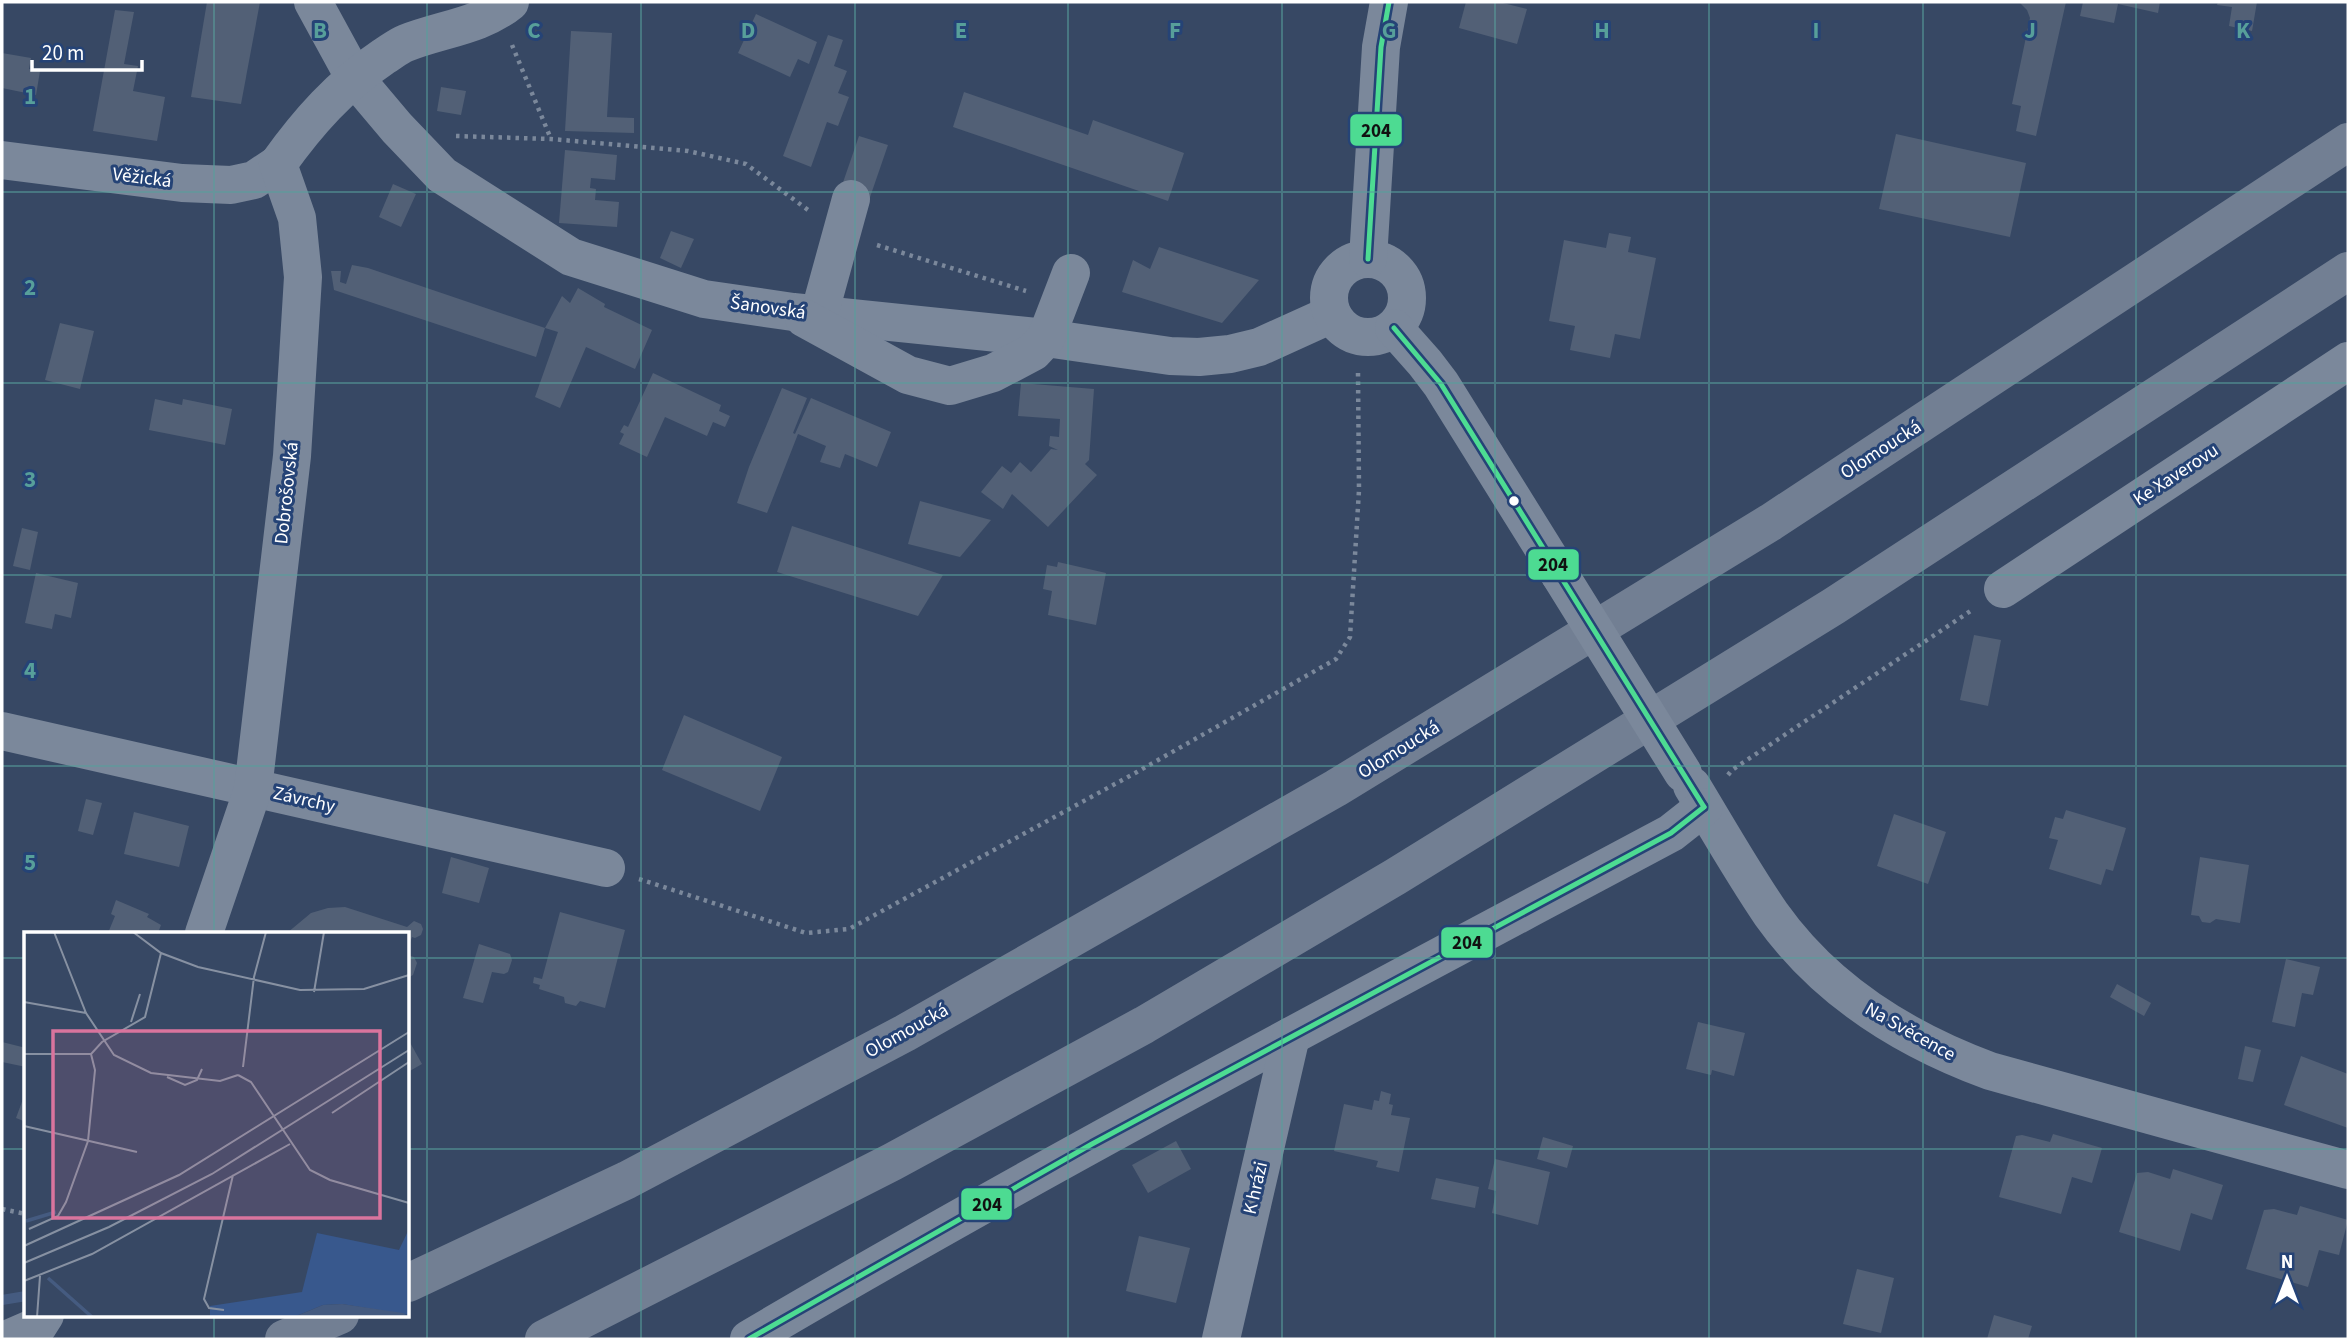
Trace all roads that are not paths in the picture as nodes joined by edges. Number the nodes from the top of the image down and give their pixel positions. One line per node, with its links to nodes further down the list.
1 (313, 2): 4 (street, Šanovská)
2 (1389, 2): 9 (street)
3 (504, 7): 4 (street)
4 (354, 77): 7 (street); 12 (street, Šanovská)
5 (2348, 142): 24 (highway, Olomoucká)
6 (2, 160): 7 (street, Věžická)
7 (278, 164): 18 (street, Dobrošovská)
8 (846, 217): 12 (street)
9 (1368, 259): 13 (street); 14 (street)
10 (2348, 271): 29 (highway)
11 (1059, 306): 12 (street, Šanovská); 12 (street); 13 (street, Šanovská)
12 (806, 313)
13 (1332, 314): 14 (street)
14 (1394, 328): 19 (street, Na Svěcence, bridge)
15 (2348, 360): 16 (street, Ke Xaverovu)
16 (2003, 589)
17 (2, 732): 18 (street, Závrchy)
18 (253, 789): 20 (street, Závrchy); 21 (street, Dobrošovská)
19 (1704, 807): 22 (street); 23 (street, Na Svěcence)
20 (606, 868)
21 (204, 932)
22 (1291, 1036): 30 (street); 31 (street, K hrázi)
23 (2348, 1170)
24 (410, 1282)
25 (44, 1316): 27 (street)
26 (338, 1316): 28 (highway)
27 (8, 1339)
28 (284, 1339)
29 (544, 1339)
30 (749, 1339)
31 (1221, 1339)

